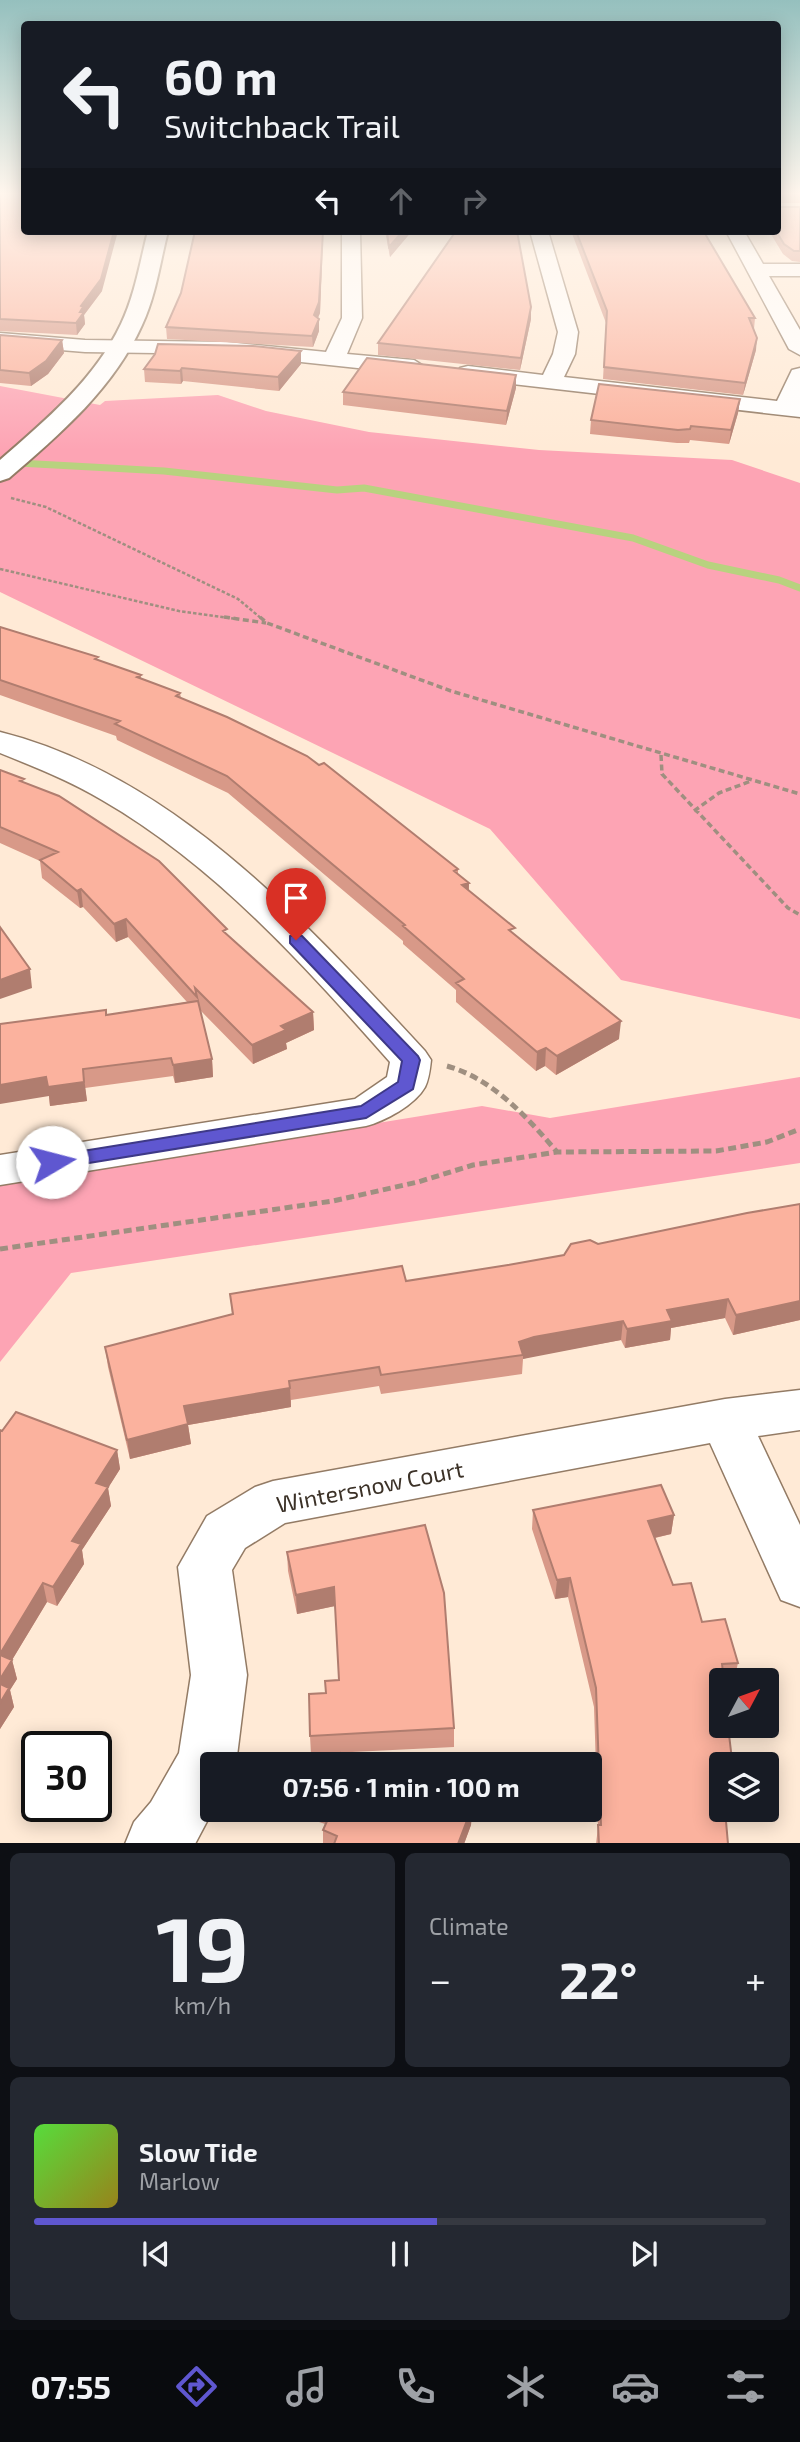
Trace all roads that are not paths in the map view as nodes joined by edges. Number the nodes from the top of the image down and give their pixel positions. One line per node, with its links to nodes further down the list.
1 (145, 278): 6 (street)
2 (352, 278): 8 (street)
3 (553, 278): 10 (street)
4 (763, 278): 7 (street)
5 (0, 339): 6 (street)
6 (119, 346): 8 (street); 12 (street)
7 (800, 349)
8 (334, 358): 10 (street)
9 (800, 375): 11 (street)
10 (550, 382): 11 (street)
11 (792, 409)
12 (3, 484)
13 (0, 742): 14 (street)
14 (0, 1170)
15 (800, 1410): 16 (street, Wintersnow Court)
16 (725, 1420): 17 (street); 18 (street, Wintersnow Court)
17 (800, 1583)
18 (156, 1843)

